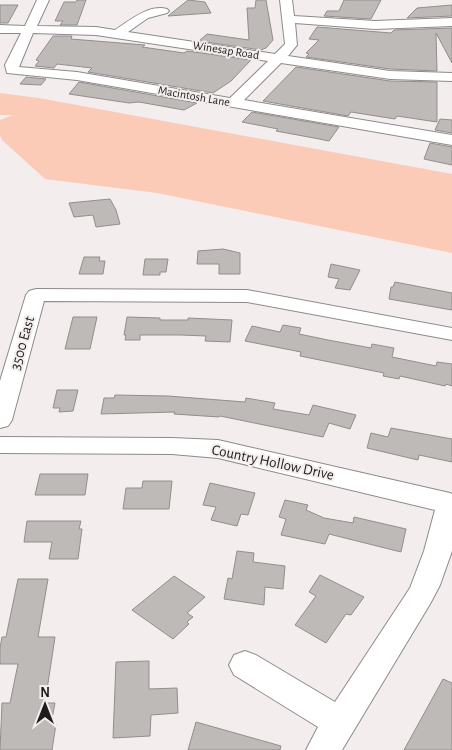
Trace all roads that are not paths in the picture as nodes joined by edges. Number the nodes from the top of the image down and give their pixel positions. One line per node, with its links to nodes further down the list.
1 (43, 0): 9 (street, Macintosh Lane)
2 (286, 0): 5 (street)
3 (163, 11): 10 (street)
4 (388, 13): 7 (street)
5 (288, 19): 7 (street); 11 (street)
6 (452, 22): 7 (street)
7 (393, 25)
8 (0, 29): 9 (street, Winesap Road)
9 (29, 29): 10 (street, Winesap Road); 13 (street, Macintosh Lane)
10 (117, 34): 11 (street, Winesap Road)
11 (278, 58): 12 (street, Winesap Road); 13 (street)
12 (452, 77)
13 (233, 103): 14 (street, Macintosh Lane)
14 (452, 140)
15 (452, 334): 16 (street, 3500 East)
16 (7, 374): 17 (street, 3500 East)
17 (0, 420)
18 (0, 445): 19 (street, Country Hollow Drive)
19 (451, 504): 21 (street)
20 (245, 665): 21 (street)
21 (340, 724): 22 (street)
22 (323, 750)

